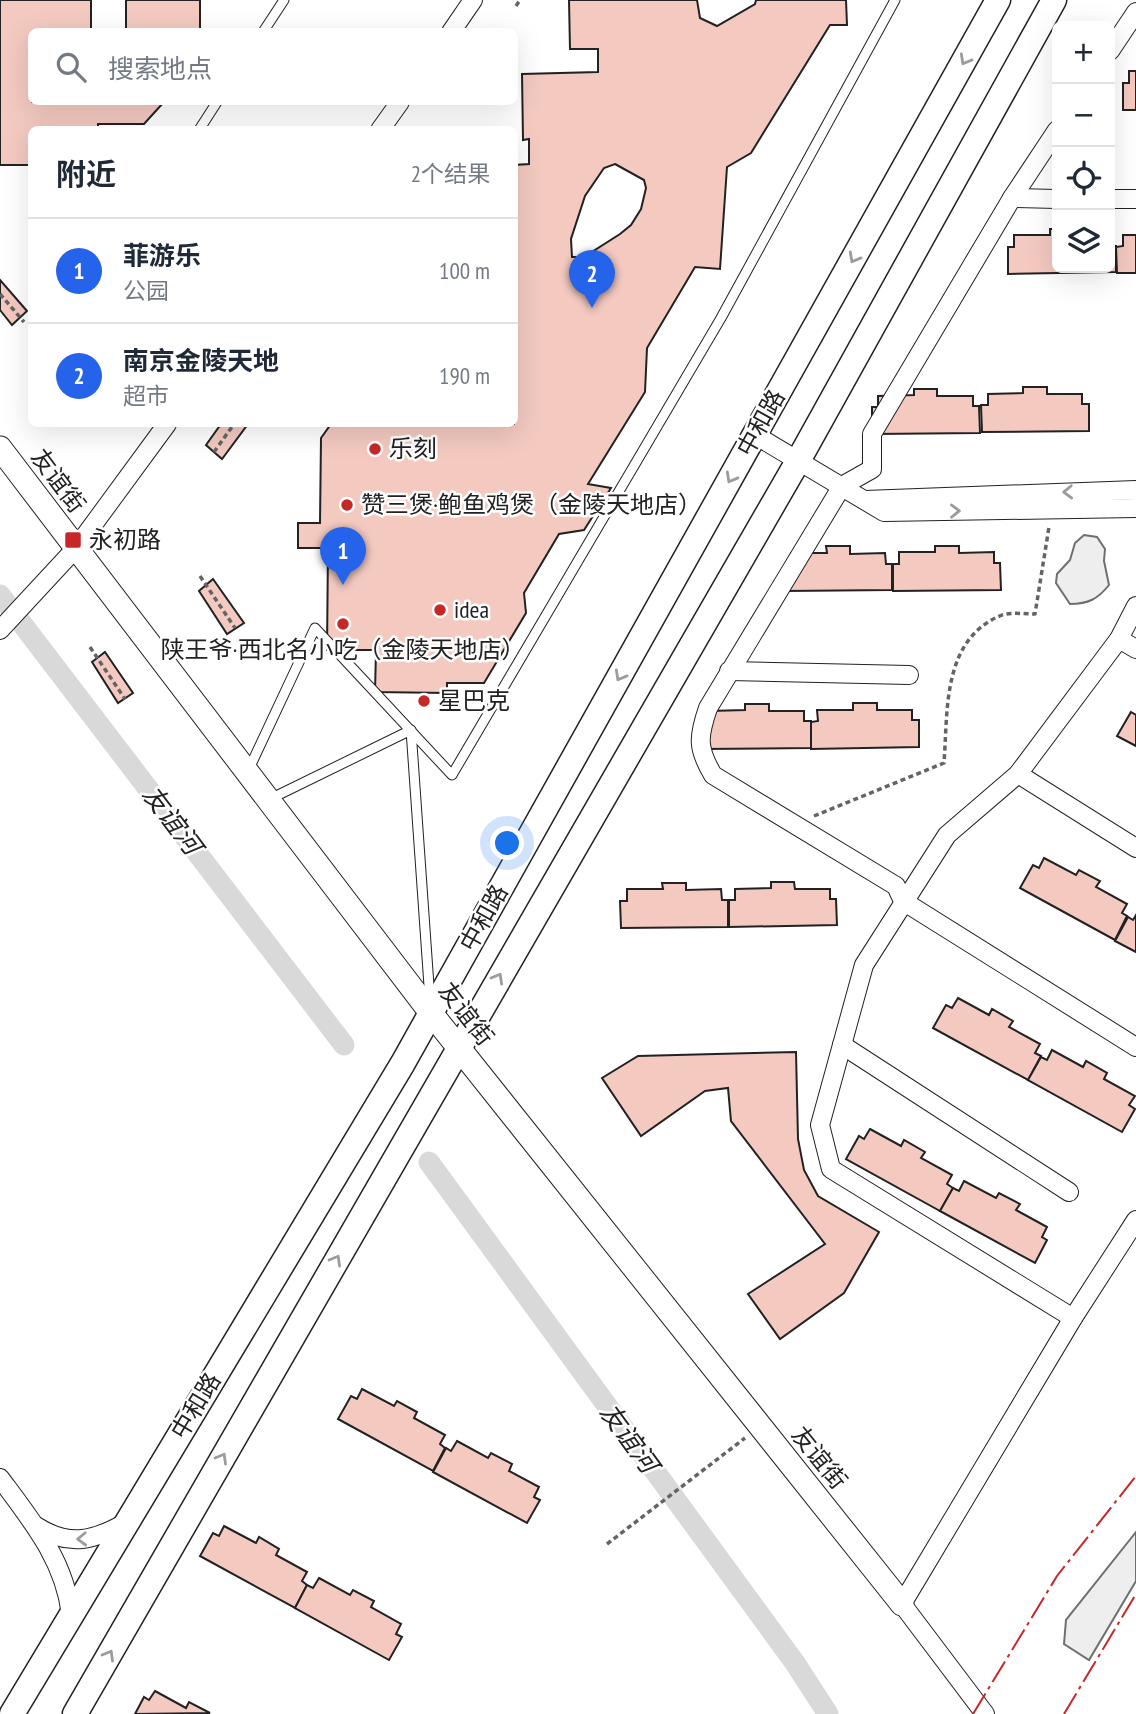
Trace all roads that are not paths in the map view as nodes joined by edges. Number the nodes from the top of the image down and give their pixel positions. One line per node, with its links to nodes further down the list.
1 (284, 0): 7 (lane)
2 (473, 0): 8 (street)
3 (895, 0): 35 (lane)
4 (998, 0): 21 (main road, 中和路, one-way to 21)
5 (1054, 0): 23 (main road, 中和路)
6 (1136, 12): 9 (street)
7 (266, 28)
8 (453, 28)
9 (1129, 33): 10 (street)
10 (1115, 46)
11 (215, 105): 13 (lane)
12 (398, 105): 14 (street)
13 (202, 126)
14 (383, 126)
15 (1052, 138): 16 (street)
16 (1012, 198): 17 (street); 24 (street)
17 (1052, 199)
18 (1115, 199): 19 (street)
19 (1136, 199)
20 (165, 427): 28 (street)
21 (755, 435): 23 (street); 40 (main road, 中和路, one-way to 40)
22 (0, 448): 28 (street, 友谊街)
23 (799, 461): 24 (street); 42 (main road, 中和路, one-way to 23)
24 (842, 486): 26 (street); 33 (street)
25 (1136, 490): 26 (street, one-way to 26)
26 (865, 500): 27 (street, one-way to 27)
27 (1136, 508)
28 (76, 548): 30 (street); 35 (street, 友谊街)
29 (1136, 606): 31 (street)
30 (3, 626)
31 (1119, 639): 32 (street); 36 (street)
32 (1136, 649)
33 (729, 671): 34 (street); 39 (street)
34 (909, 674)
35 (247, 773): 37 (street, 友谊街)
36 (1018, 774): 38 (street); 39 (street)
37 (268, 800): 40 (street, 友谊街); 40 (lane)
38 (1136, 848)
39 (903, 901): 41 (street); 43 (street)
40 (431, 1013): 42 (street, 友谊街); 48 (main road, 中和路)
41 (842, 1045): 44 (street); 46 (street)
42 (458, 1047): 50 (street, 友谊街); 53 (main road, 中和路, one-way to 42)
43 (1136, 1047)
44 (1069, 1192)
45 (1136, 1220): 46 (street)
46 (1073, 1318): 50 (street)
47 (0, 1478): 49 (street)
48 (127, 1522): 49 (street, one-way to 49); 51 (main road, 中和路)
49 (35, 1525): 51 (street)
50 (902, 1604): 54 (street)
51 (71, 1615): 52 (main road, 中和路)
52 (12, 1714)
53 (75, 1714)
54 (985, 1714)

